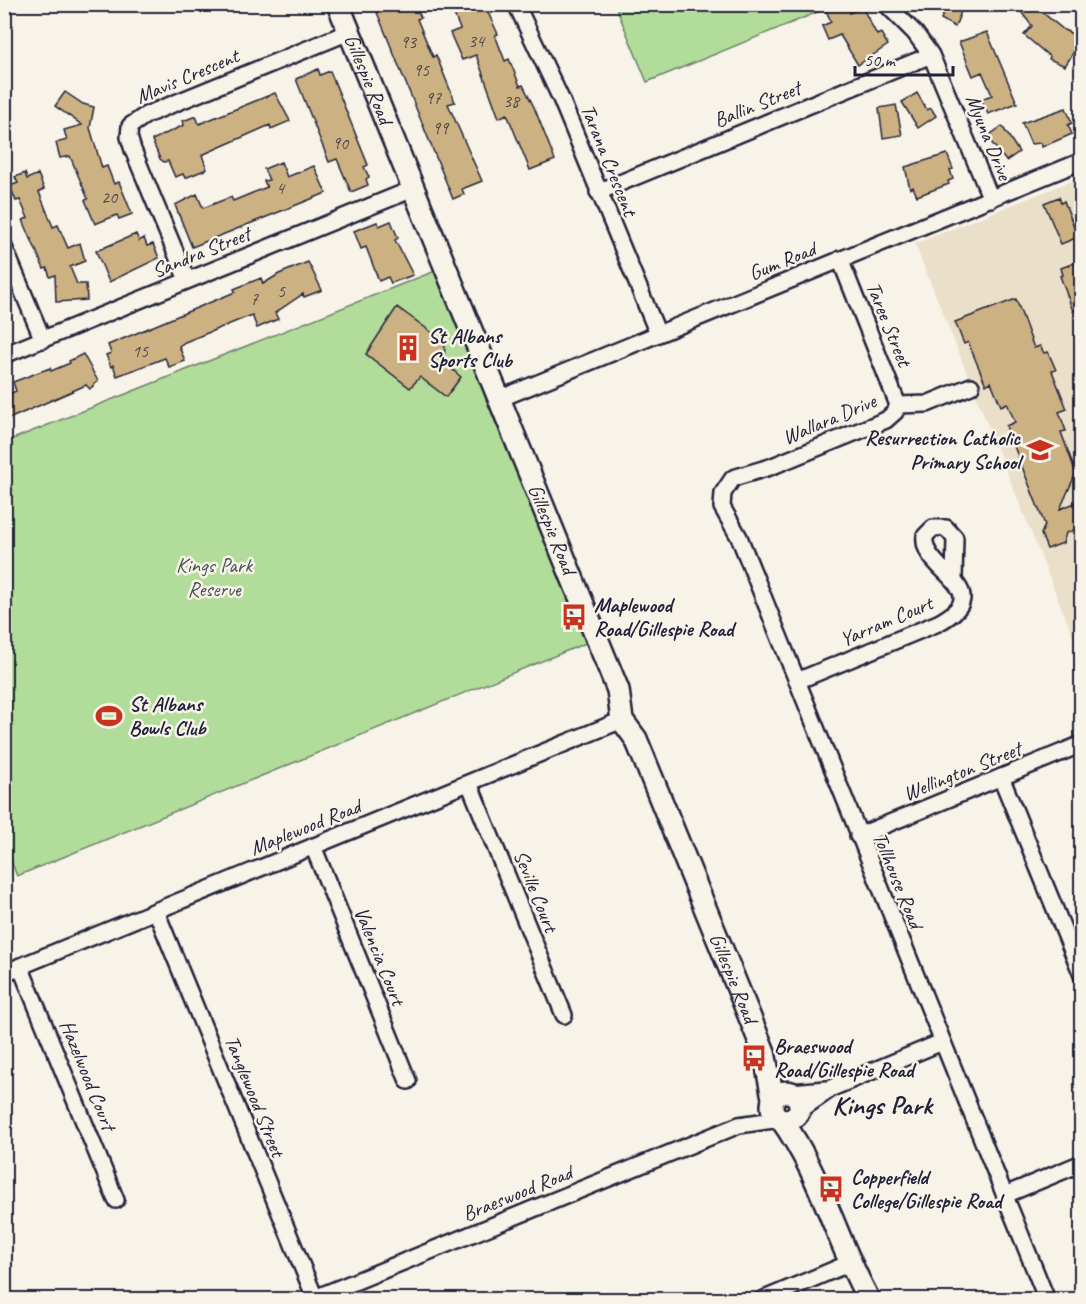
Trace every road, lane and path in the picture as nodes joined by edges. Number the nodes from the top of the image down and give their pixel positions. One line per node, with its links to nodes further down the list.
1 (338, 4): 6 (street, Gillespie Road)
2 (516, 4): 10 (street, Tarana Crescent)
3 (886, 4): 7 (street, Myuna Drive)
4 (1077, 4): 5 (street)
5 (1082, 7)
6 (349, 32): 9 (street, Gillespie Road); 14 (street, Mavis Crescent)
7 (932, 56): 10 (street, Ballin Street); 11 (street, Myuna Drive)
8 (1082, 161): 11 (street, Gum Road)
9 (413, 189): 14 (street, Sandra Street); 19 (street, Gillespie Road)
10 (598, 192): 15 (street, Tarana Crescent)
11 (991, 199): 13 (street, Gum Road)
12 (4, 247): 16 (street)
13 (840, 260): 15 (street, Gum Road); 20 (street, Taree Street)
14 (187, 280): 16 (street, Sandra Street)
15 (657, 334): 19 (street, Gum Road)
16 (43, 340): 17 (street, Sandra Street)
17 (4, 355)
18 (971, 386): 20 (street, Wallara Drive)
19 (499, 399): 24 (street, Gillespie Road)
20 (897, 405): 21 (street, Wallara Drive)
21 (733, 478): 23 (street, Tollhouse Road)
22 (954, 578): 23 (street, Yarram Court)
23 (797, 681): 28 (street, Tollhouse Road)
24 (622, 720): 27 (street, Maplewood Road); 37 (street, Gillespie Road)
25 (1082, 744): 26 (street, Wellington Street)
26 (1001, 777): 28 (street, Wellington Street); 33 (street)
27 (469, 783): 29 (street, Maplewood Road); 34 (street, Seville Court)
28 (858, 836): 35 (street, Tollhouse Road)
29 (313, 846): 30 (street, Maplewood Road); 36 (street, Valencia Court)
30 (156, 911): 31 (street, Maplewood Road); 42 (street, Tanglewood Street)
31 (20, 966): 32 (street, Maplewood Road); 40 (street, Hazelwood Court)
32 (4, 973)
33 (1082, 975)
34 (564, 1015)
35 (942, 1042): 37 (street); 39 (street, Tollhouse Road)
36 (408, 1081)
37 (785, 1106): 41 (street, Gillespie Road); 42 (street, Braeswood Road)
38 (1082, 1163): 39 (street)
39 (1005, 1195): 45 (street, Tollhouse Road)
40 (116, 1200)
41 (850, 1263): 43 (street); 44 (street, Gillespie Road)
42 (313, 1299)
43 (762, 1299)
44 (869, 1299)
45 (1047, 1299)

